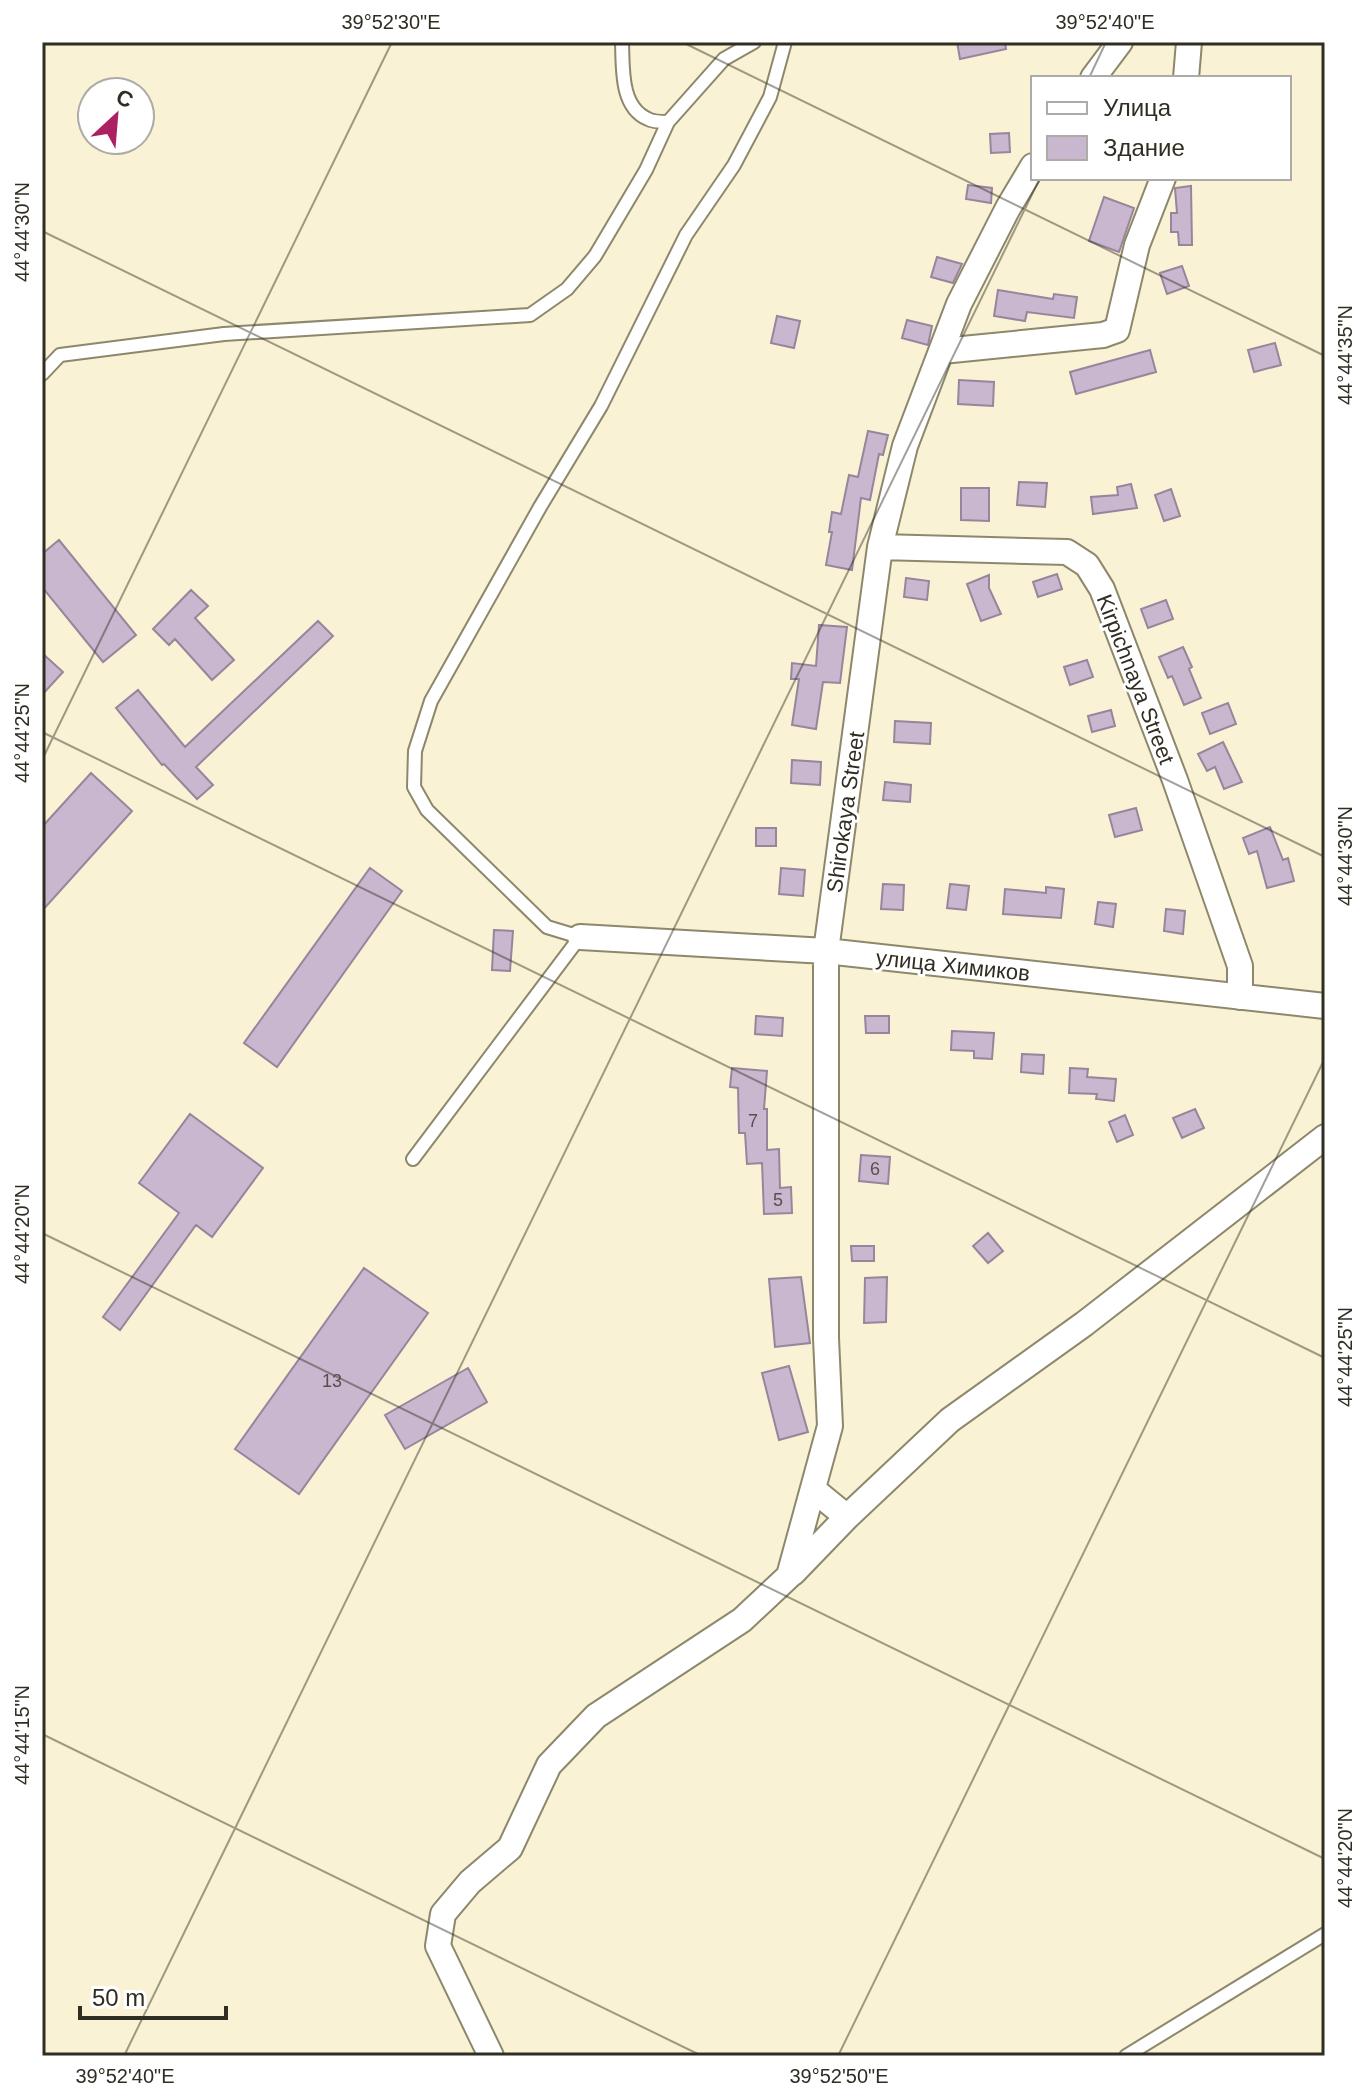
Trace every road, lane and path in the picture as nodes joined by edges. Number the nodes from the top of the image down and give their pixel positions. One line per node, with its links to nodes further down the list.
1 (622, 42): 8 (lane)
2 (754, 42): 8 (lane)
3 (785, 42): 14 (lane)
4 (1120, 42): 6 (street)
5 (1189, 42): 7 (street)
6 (1094, 76)
7 (1186, 76)
8 (668, 122): 12 (lane)
9 (1031, 169): 11 (street, Shirokaya Street)
10 (1162, 180): 11 (street)
11 (942, 351): 13 (street, Shirokaya Street)
12 (42, 374)
13 (880, 547): 15 (street, Shirokaya Street); 16 (street, Kirpichnaya Street)
14 (580, 937): 15 (street, улица Химиков); 19 (lane)
15 (826, 951): 16 (street, улица Химиков); 20 (street, Shirokaya Street)
16 (1240, 997): 17 (street, улица Химиков)
17 (1325, 1006)
18 (1325, 1137): 21 (street)
19 (413, 1159)
20 (814, 1490): 21 (street); 22 (street, Shirokaya Street)
21 (847, 1517): 22 (street)
22 (789, 1576): 24 (street)
23 (1325, 1934): 25 (lane)
24 (491, 2056)
25 (1126, 2056)

